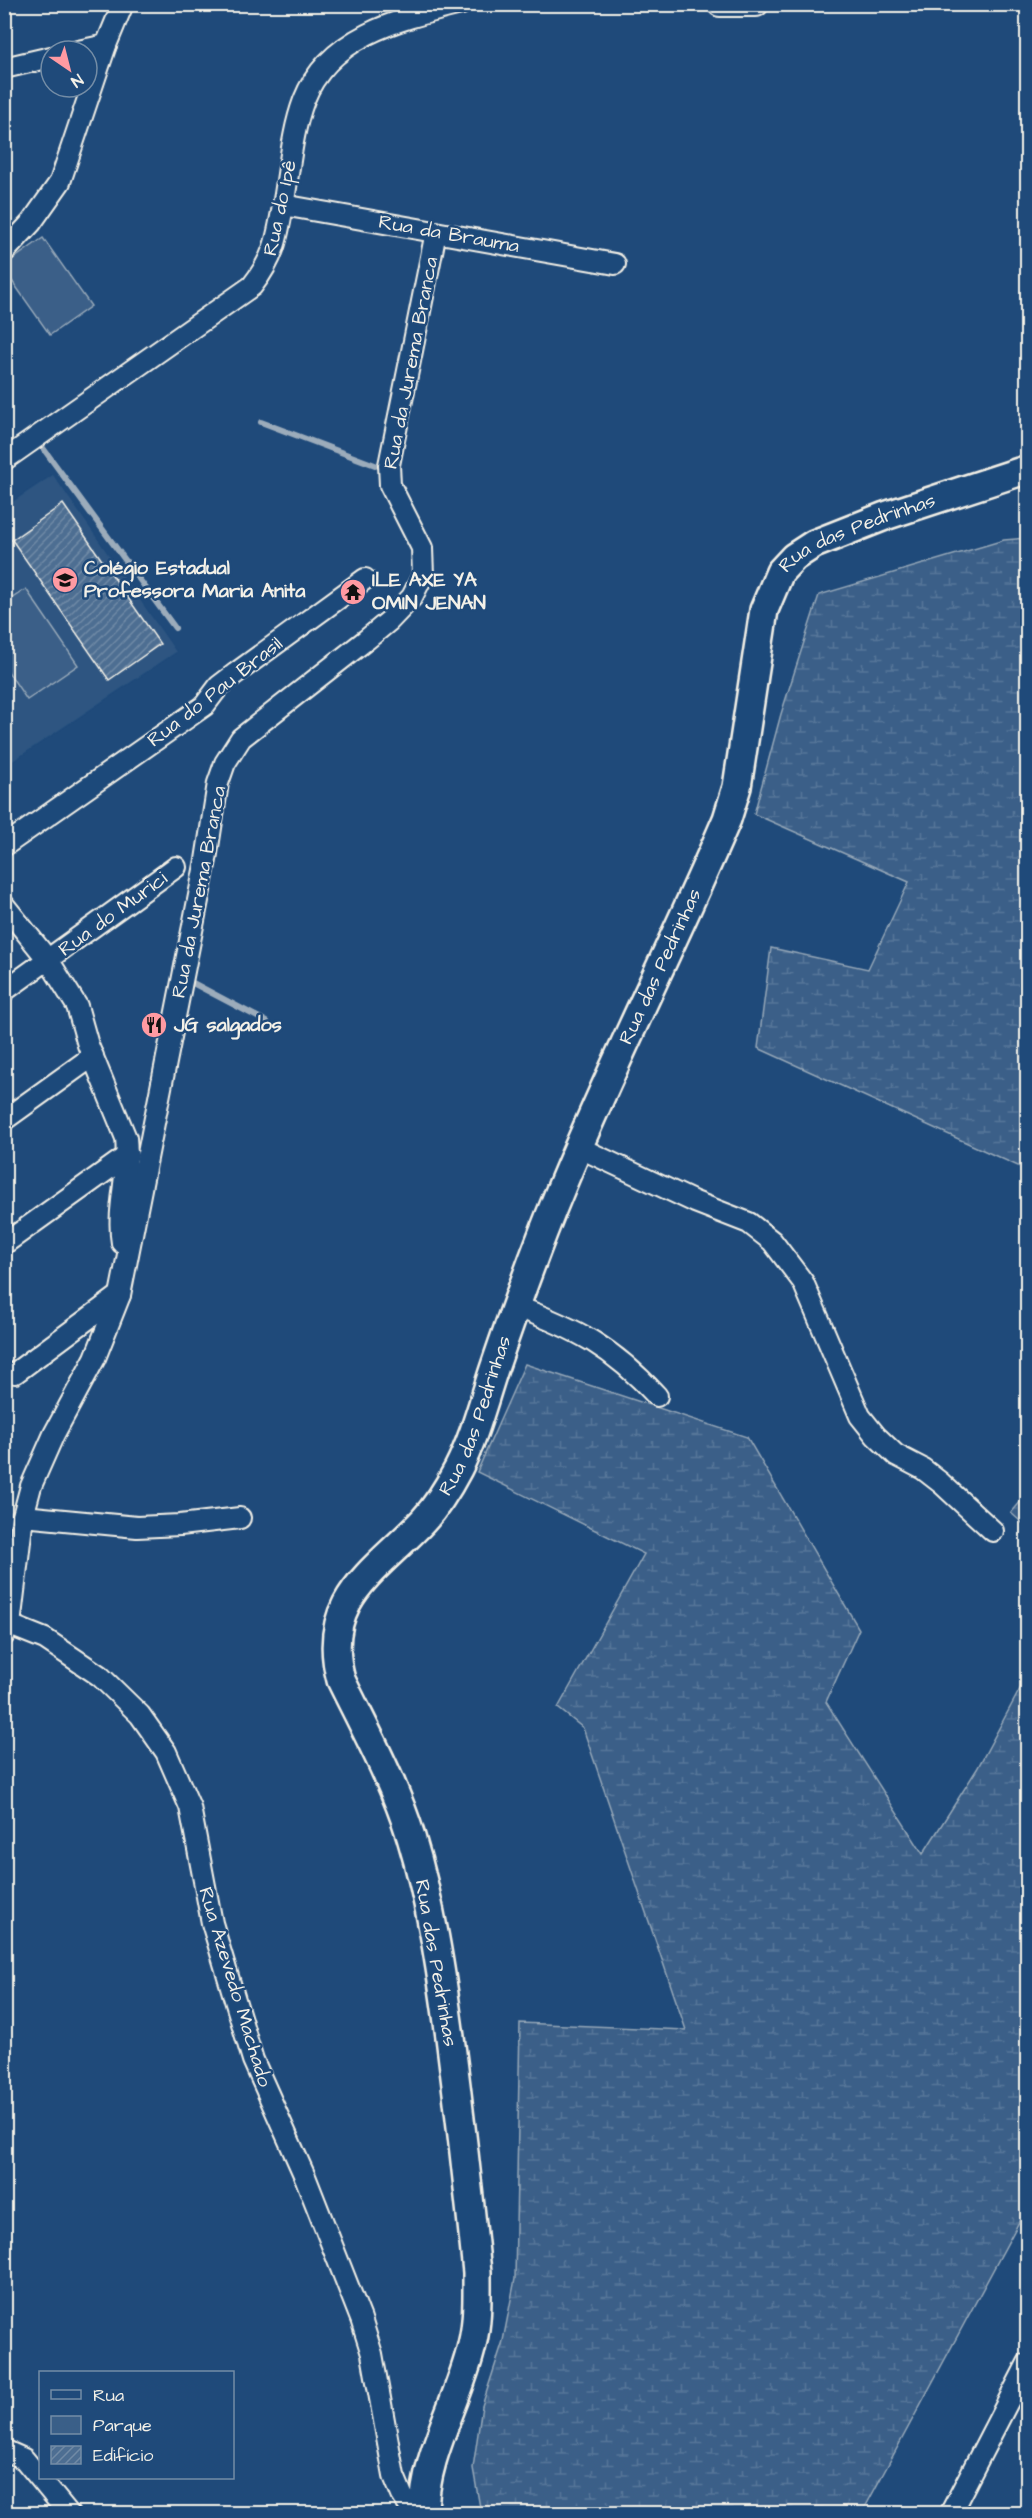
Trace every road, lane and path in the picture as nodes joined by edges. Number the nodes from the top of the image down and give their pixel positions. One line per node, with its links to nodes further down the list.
1 (123, 4): 6 (street)
2 (461, 4): 5 (street, Rua do Ipê)
3 (720, 4): 4 (street)
4 (756, 4)
5 (437, 7): 10 (street, Rua do Ipê)
6 (106, 45): 7 (street); 12 (street)
7 (99, 46)
8 (39, 60): 9 (street)
9 (4, 68)
10 (283, 205): 11 (street, Rua da Brauma); 14 (street, Rua do Ipê)
11 (436, 232): 13 (street, Rua da Brauma); 27 (street, Rua da Jurema Branca)
12 (4, 252)
13 (615, 264)
14 (4, 460)
15 (1028, 469): 24 (main road, Rua das Pedrinhas)
16 (365, 579): 17 (street, Rua do Pau Brasil)
17 (4, 846)
18 (176, 867): 20 (street, Rua do Murici)
19 (4, 904): 20 (street)
20 (49, 961): 21 (street, Rua do Murici); 22 (street)
21 (4, 991)
22 (93, 1056): 23 (street); 25 (street)
23 (4, 1120)
24 (578, 1147): 29 (main road, Rua das Pedrinhas); 34 (street)
25 (128, 1155): 26 (street); 27 (street)
26 (4, 1244)
27 (126, 1263): 28 (street, Rua da Jurema Branca)
28 (120, 1295): 30 (street); 32 (street, Rua da Jurema Branca)
29 (515, 1306): 31 (street); 42 (main road, Rua das Pedrinhas)
30 (15, 1373)
31 (657, 1396)
32 (23, 1516): 33 (street); 35 (street, Rua da Jurema Branca)
33 (240, 1518)
34 (993, 1532)
35 (7, 1630): 41 (street, Rua Azevedo Machado)
36 (1028, 2363): 43 (street)
37 (4, 2450): 38 (street)
38 (39, 2477)
39 (40, 2479): 40 (street)
40 (69, 2514)
41 (414, 2514)
42 (424, 2514)
43 (950, 2514)

